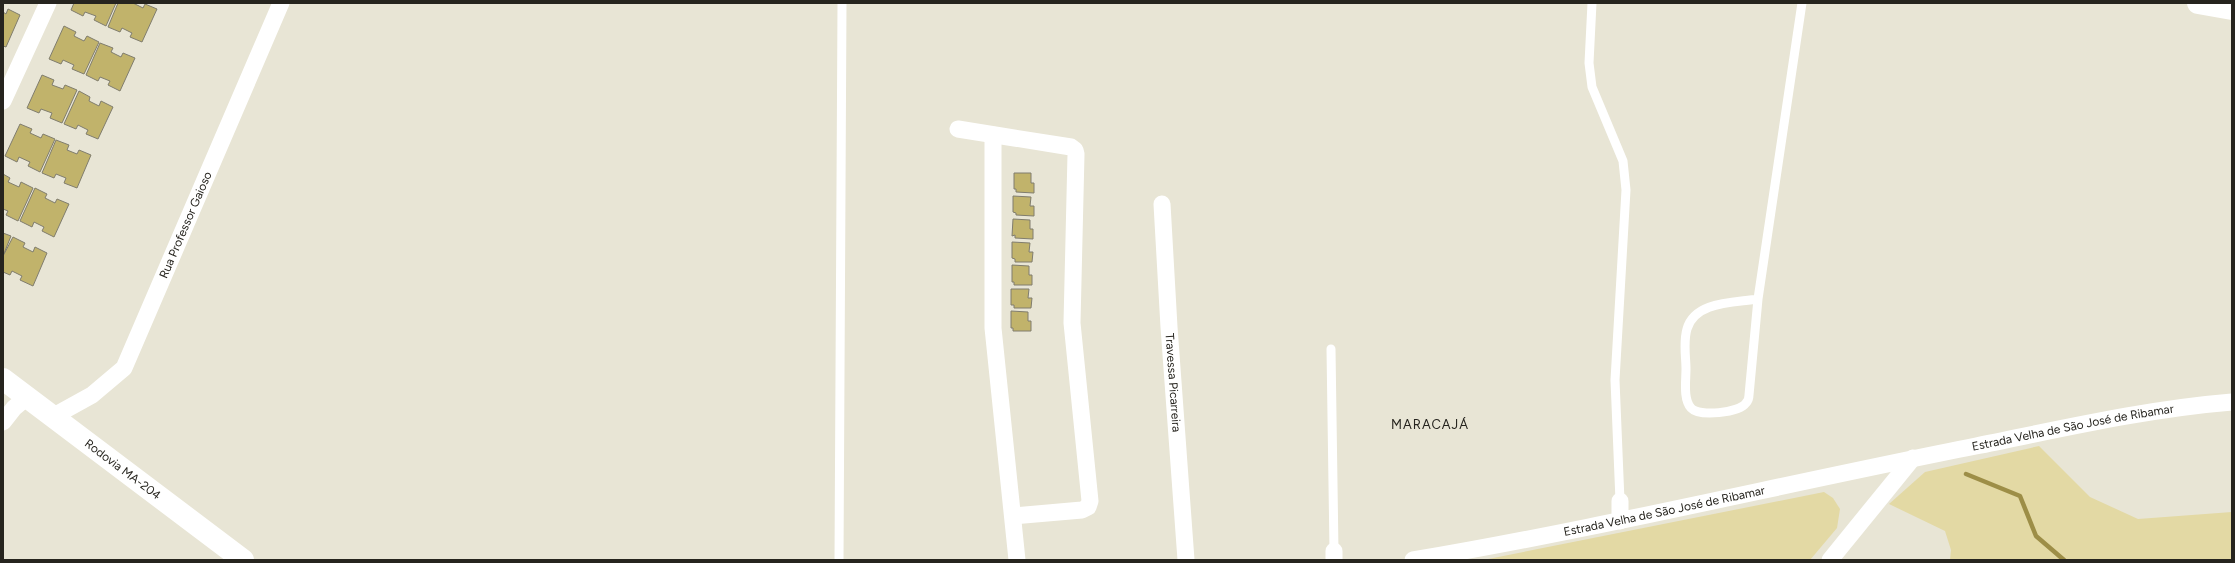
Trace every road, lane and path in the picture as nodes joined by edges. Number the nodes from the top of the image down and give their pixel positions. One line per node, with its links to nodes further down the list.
1 (48, 3): 8 (street)
2 (281, 3): 17 (street, Rua Professor Gaioso)
3 (842, 3): 25 (lane)
4 (1592, 3): 20 (lane)
5 (1802, 3): 12 (lane)
6 (2198, 3): 7 (main road)
7 (2232, 9)
8 (3, 101)
9 (958, 129): 10 (street)
10 (994, 135): 21 (street); 21 (street)
11 (1162, 204): 27 (street, Travessa Picarreira)
12 (1758, 299): 12 (lane)
13 (1331, 349): 23 (lane)
14 (3, 379): 15 (main road, Rodovia MA-204)
15 (27, 397): 17 (main road, Rodovia MA-204); 18 (street)
16 (2232, 402): 19 (street, Estrada Velha de São José de Ribamar)
17 (54, 416): 24 (main road, Rodovia MA-204)
18 (3, 422)
19 (1913, 458): 22 (street, Estrada Velha de São José de Ribamar); 29 (street)
20 (1620, 501): 22 (street)
21 (1012, 516): 26 (street)
22 (1620, 520): 28 (street, Estrada Velha de São José de Ribamar)
23 (1334, 556)
24 (243, 560)
25 (839, 560)
26 (1017, 560)
27 (1186, 560)
28 (1414, 560)
29 (1830, 560)

